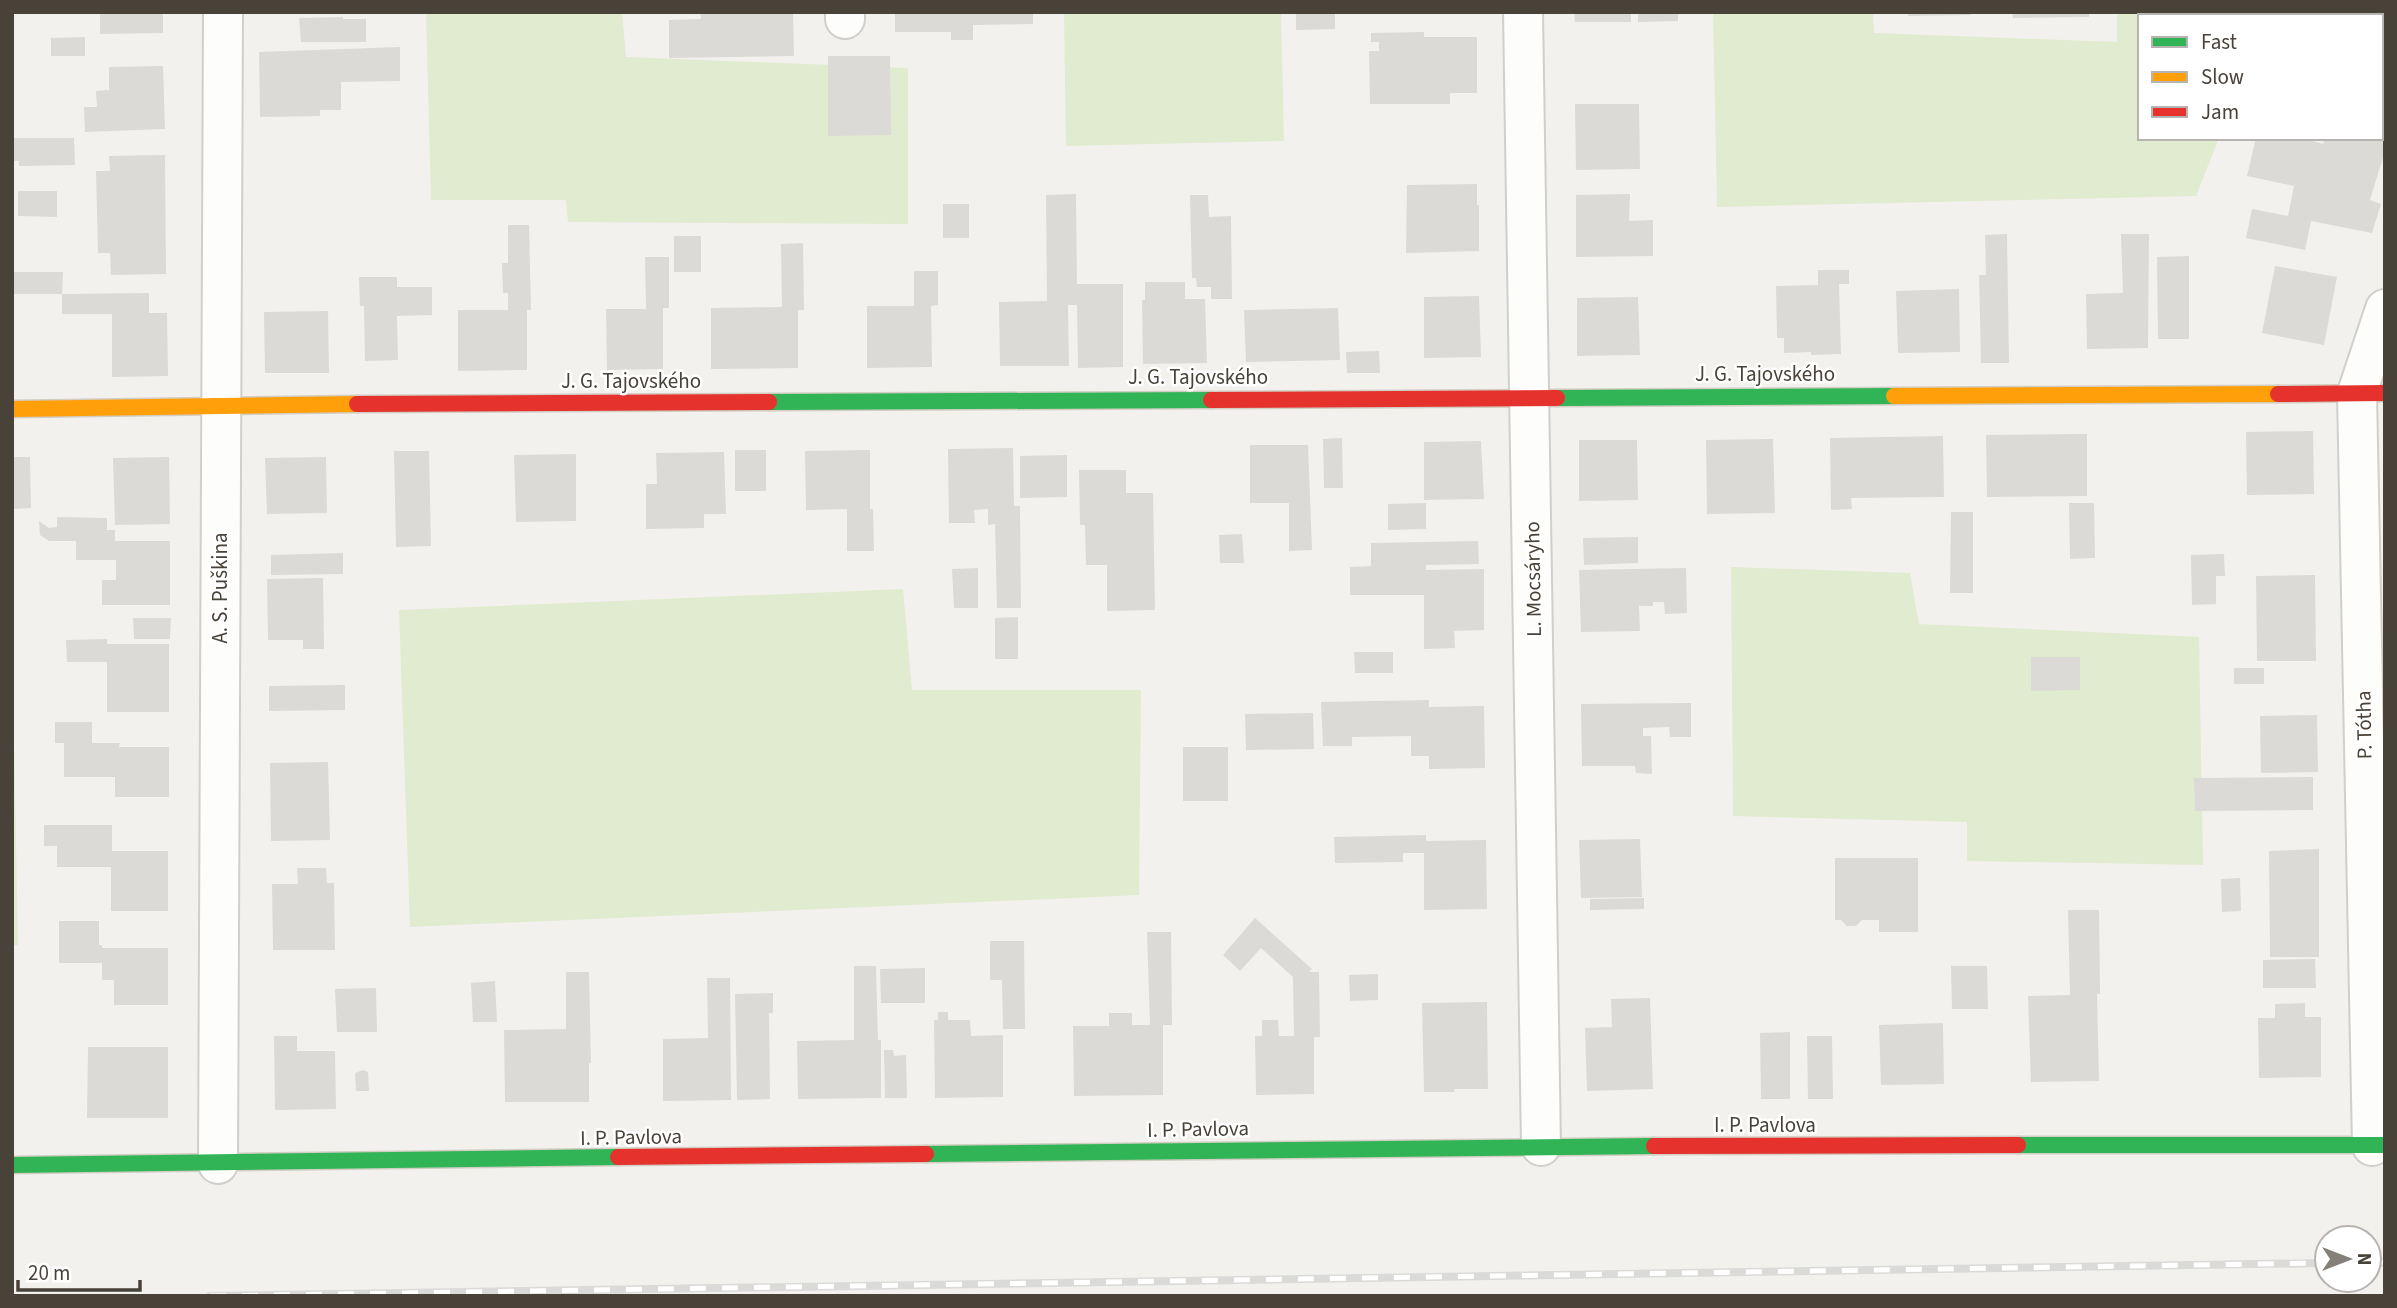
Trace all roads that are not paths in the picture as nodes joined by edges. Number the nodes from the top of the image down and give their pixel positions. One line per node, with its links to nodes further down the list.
1 (223, 12): 6 (street, A. S. Puškina)
2 (1523, 12): 5 (street, L. Mocsáryho)
3 (2385, 309): 4 (street, P. Tótha)
4 (2371, 393): 5 (street, J. G. Tajovského); 8 (street, P. Tótha)
5 (1530, 396): 6 (street, J. G. Tajovského); 9 (street, L. Mocsáryho)
6 (220, 405): 7 (street, J. G. Tajovského); 10 (street, A. S. Puškina)
7 (12, 409)
8 (2378, 1145): 9 (street, I. P. Pavlova)
9 (1541, 1146): 10 (street, I. P. Pavlova)
10 (218, 1164): 11 (street, I. P. Pavlova)
11 (12, 1166)

